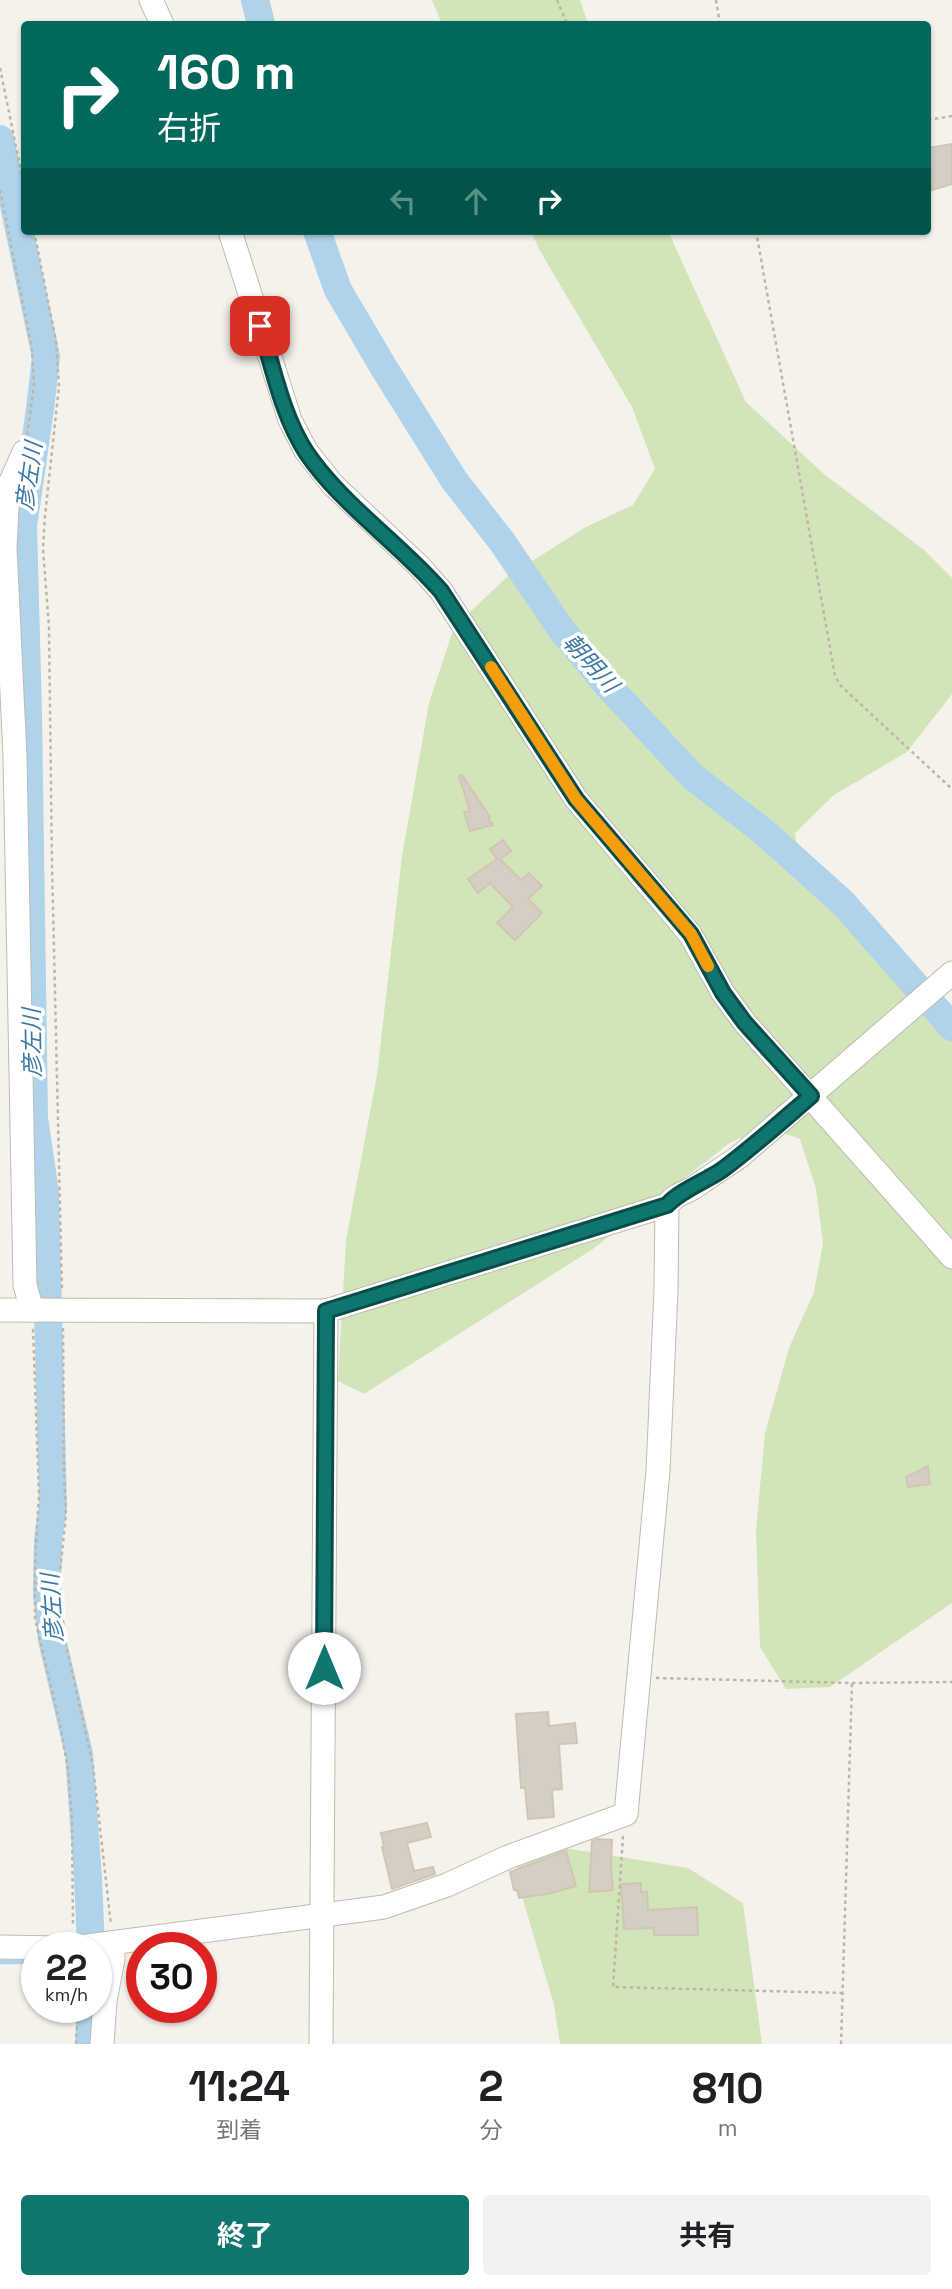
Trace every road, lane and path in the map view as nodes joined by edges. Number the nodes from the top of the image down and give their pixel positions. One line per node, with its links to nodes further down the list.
1 (152, 0): 4 (street)
2 (557, 0): 5 (path)
3 (716, 0): 6 (path)
4 (161, 21)
5 (566, 21)
6 (720, 21)
7 (0, 68): 10 (path)
8 (952, 116): 9 (path)
9 (931, 120)
10 (21, 171)
11 (0, 190): 15 (path)
12 (35, 235): 22 (path)
13 (231, 235): 18 (street)
14 (757, 235): 16 (path)
15 (24, 452): 22 (street)
16 (952, 789)
17 (952, 973): 18 (street)
18 (819, 1089): 19 (street); 20 (street)
19 (667, 1205): 23 (street); 24 (street)
20 (952, 1256)
21 (0, 1310): 22 (street)
22 (48, 1310): 23 (street); 29 (path); 30 (path)
23 (326, 1311): 28 (street)
24 (638, 1677): 26 (path); 27 (street)
25 (952, 1682): 26 (path)
26 (852, 1683): 34 (path)
27 (626, 1814): 28 (street); 34 (path)
28 (323, 1915): 31 (street); 39 (street)
29 (71, 1932)
30 (107, 1932)
31 (112, 1942)
32 (21, 1946): 33 (street)
33 (0, 1947)
34 (843, 1993): 40 (path)
35 (77, 2023): 37 (path)
36 (103, 2023): 38 (street)
37 (76, 2044)
38 (102, 2044)
39 (321, 2044)
40 (841, 2044)

